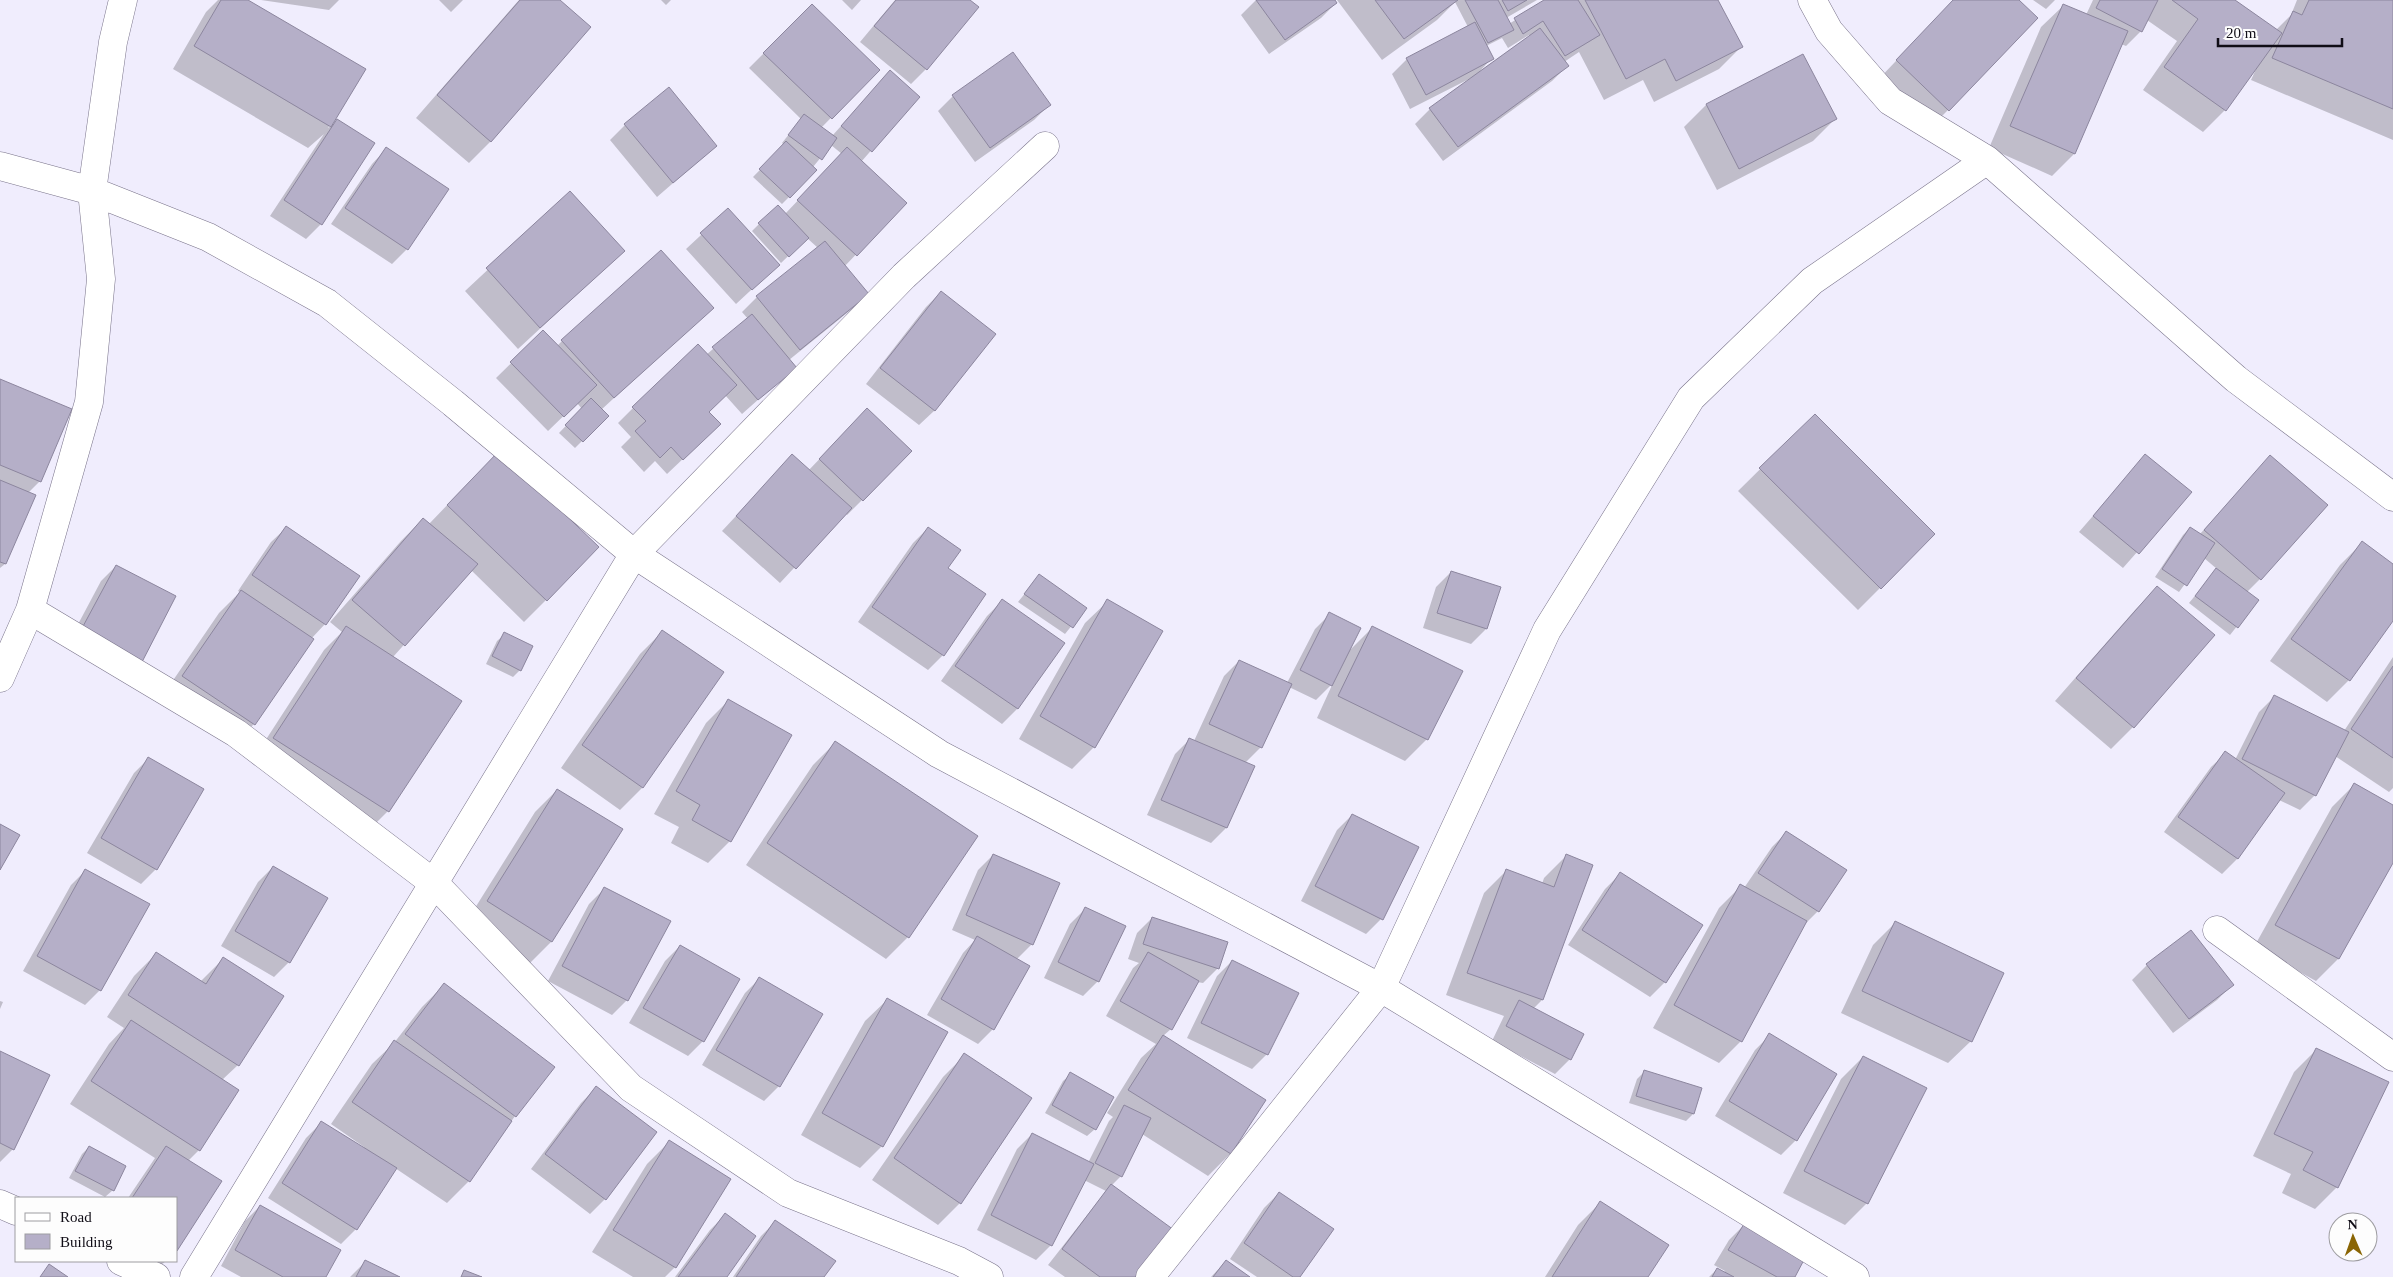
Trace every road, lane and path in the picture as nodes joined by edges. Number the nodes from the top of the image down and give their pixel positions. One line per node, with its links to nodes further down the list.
1 (123, 0): 6 (street)
2 (1812, 0): 4 (street)
3 (1045, 146): 8 (street)
4 (1987, 160): 7 (street); 13 (street)
5 (0, 166): 6 (street)
6 (92, 191): 8 (street); 9 (street)
7 (2393, 497)
8 (634, 554): 11 (street); 13 (street)
9 (30, 610): 10 (street); 11 (street)
10 (0, 678)
11 (435, 884): 19 (street); 20 (street)
12 (2217, 930): 14 (street)
13 (1381, 988): 21 (street); 22 (street)
14 (2393, 1057)
15 (0, 1204): 16 (street)
16 (15, 1211)
17 (123, 1262): 18 (street)
18 (156, 1277)
19 (194, 1277)
20 (989, 1277)
21 (1150, 1277)
22 (1855, 1277)

